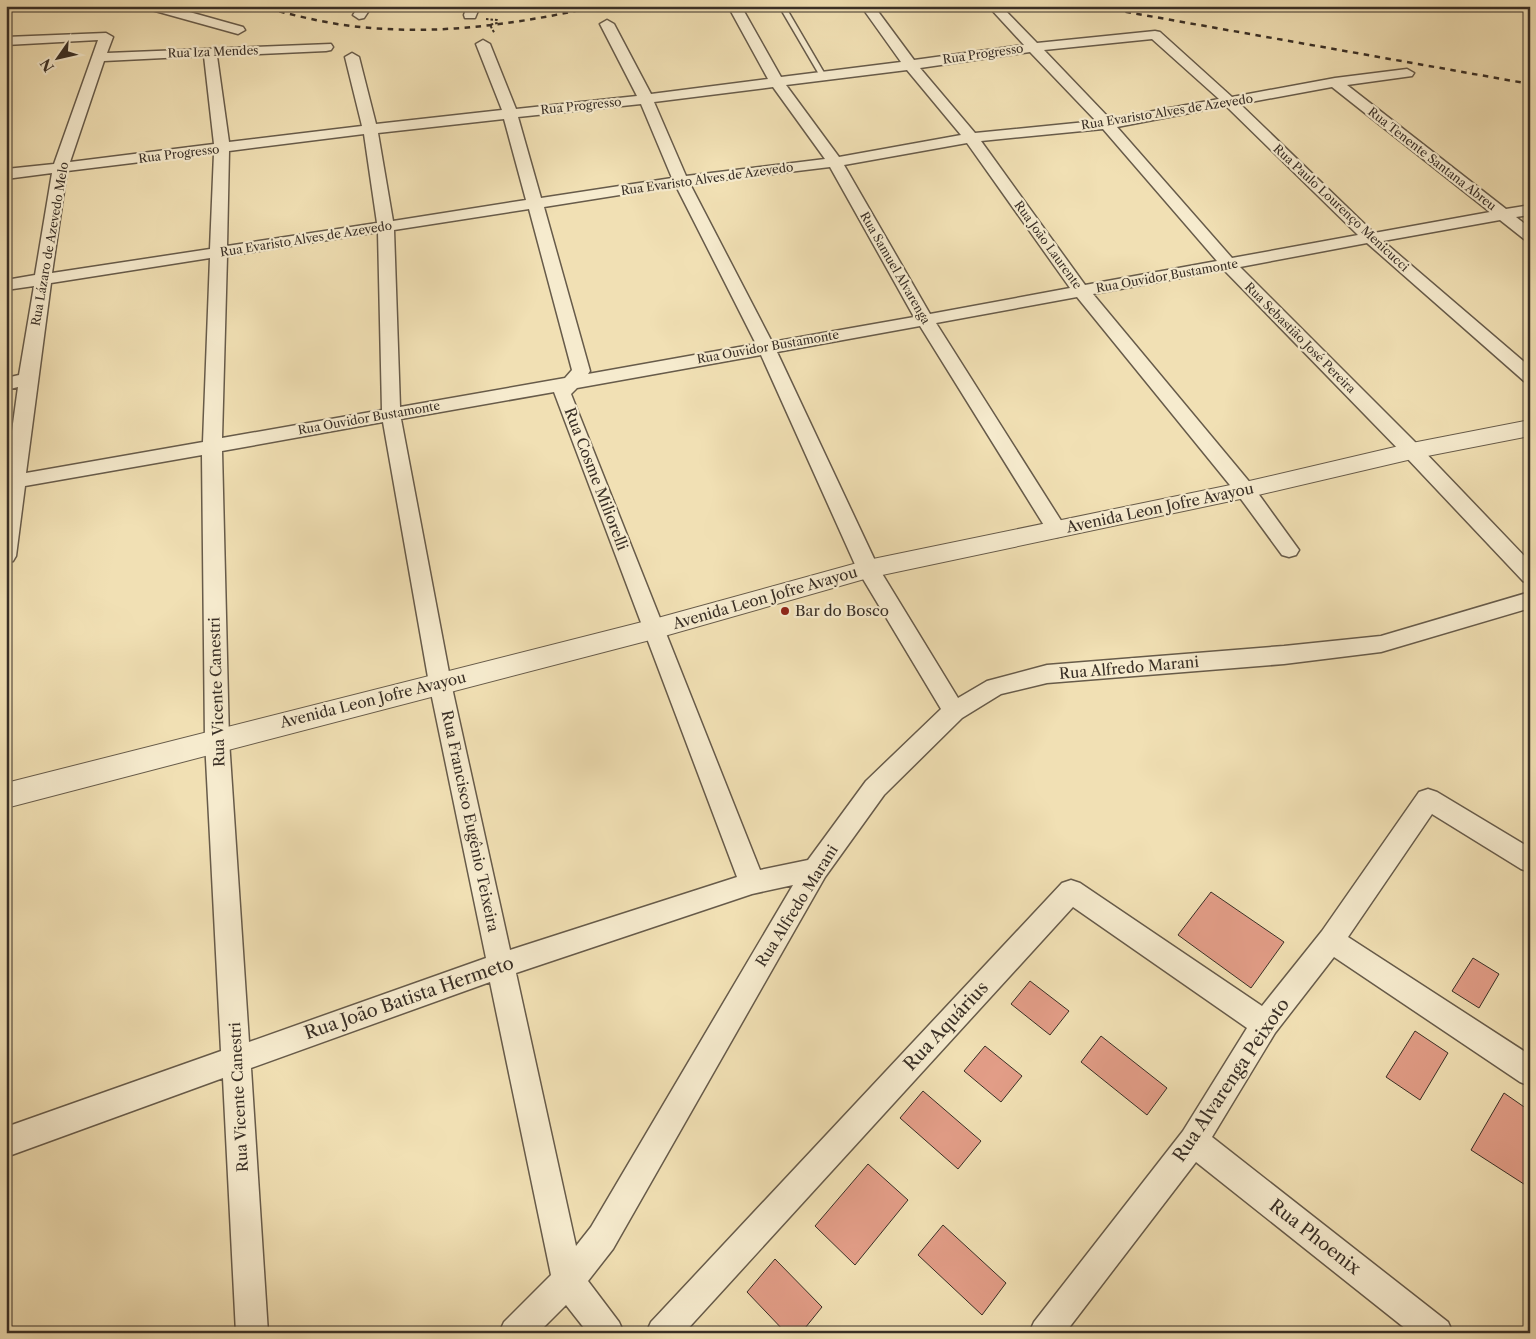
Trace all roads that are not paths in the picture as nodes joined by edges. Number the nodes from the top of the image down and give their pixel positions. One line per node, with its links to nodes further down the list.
1 (153, 6): 7 (street)
2 (734, 6): 19 (street, Rua Samuel Alvarenga)
3 (782, 6): 18 (lane)
4 (868, 6): 16 (street, Rua João Laurente)
5 (995, 6): 10 (street, Rua Sebastião José Pereira)
6 (607, 24): 21 (street)
7 (238, 30)
8 (1155, 35): 10 (street, Rua Progresso); 22 (street, Rua Paulo Lourenço Menicucci)
9 (6, 41): 14 (street, Rua Lázaro de Azevedo Melo)
10 (1035, 46): 16 (street, Rua Progresso); 24 (street, Rua Sebastião José Pereira)
11 (326, 47): 13 (street, Rua Iza Mendes)
12 (484, 47): 23 (street, Rua Cosme Miliorelli)
13 (210, 52): 14 (street, Rua Iza Mendes); 27 (street, Rua Vicente Canestri)
14 (100, 57): 29 (street, Rua Lázaro de Azevedo Melo)
15 (352, 58): 25 (street, Rua Francisco Eugênio Teixeira)
16 (910, 65): 18 (street, Rua Progresso); 26 (street, Rua João Laurente)
17 (1407, 73): 20 (street, Rua Evaristo Alves de Azevedo)
18 (823, 76): 19 (street, Rua Progresso)
19 (777, 82): 21 (street, Rua Progresso); 28 (street, Rua Samuel Alvarenga)
20 (1335, 82): 22 (street, Rua Evaristo Alves de Azevedo); 34 (street, Rua Tenente Santana Abreu)
21 (646, 99): 23 (street, Rua Progresso); 31 (street)
22 (1230, 102): 24 (street, Rua Evaristo Alves de Azevedo); 37 (street, Rua Paulo Lourenço Menicucci)
23 (510, 113): 25 (street, Rua Progresso); 32 (street, Rua Cosme Miliorelli)
24 (1107, 124): 26 (street, Rua Evaristo Alves de Azevedo); 39 (street, Rua Sebastião José Pereira)
25 (370, 129): 27 (street, Rua Progresso); 35 (street, Rua Francisco Eugênio Teixeira)
26 (971, 138): 28 (street, Rua Evaristo Alves de Azevedo); 42 (street, Rua João Laurente)
27 (222, 148): 29 (street, Rua Progresso); 38 (street, Rua Vicente Canestri)
28 (835, 162): 31 (street, Rua Evaristo Alves de Azevedo); 43 (street, Rua Samuel Alvarenga)
29 (60, 168): 30 (street, Rua Progresso); 40 (street, Rua Lázaro de Azevedo Melo)
30 (6, 174)
31 (681, 181): 32 (street, Rua Evaristo Alves de Azevedo); 44 (street)
32 (534, 204): 35 (street, Rua Evaristo Alves de Azevedo); 47 (street, Rua Cosme Miliorelli)
33 (1530, 210): 34 (street, Rua Ouvidor Bustamonte)
34 (1504, 215): 36 (street, Rua Tenente Santana Abreu); 37 (street, Rua Ouvidor Bustamonte)
35 (386, 227): 38 (street, Rua Evaristo Alves de Azevedo); 49 (street, Rua Francisco Eugênio Teixeira)
36 (1530, 236)
37 (1370, 238): 39 (street, Rua Ouvidor Bustamonte); 45 (street, Rua Paulo Lourenço Menicucci)
38 (218, 253): 40 (street, Rua Evaristo Alves de Azevedo); 51 (street, Rua Vicente Canestri)
39 (1229, 265): 42 (street, Rua Ouvidor Bustamonte); 52 (street, Rua Sebastião José Pereira)
40 (43, 279): 41 (street, Rua Evaristo Alves de Azevedo); 46 (street, Rua Lázaro de Azevedo Melo)
41 (6, 285)
42 (1082, 292): 43 (street, Rua Ouvidor Bustamonte); 54 (street, Rua João Laurente)
43 (925, 320): 44 (street, Rua Ouvidor Bustamonte); 55 (street, Rua Samuel Alvarenga)
44 (766, 348): 47 (street, Rua Ouvidor Bustamonte); 58 (street)
45 (1530, 377)
46 (28, 379): 48 (street); 53 (street, Rua Lázaro de Azevedo Melo)
47 (571, 383): 49 (street, Rua Ouvidor Bustamonte); 61 (street, Rua Cosme Miliorelli)
48 (6, 384)
49 (391, 414): 51 (street, Rua Ouvidor Bustamonte); 62 (street, Rua Francisco Eugênio Teixeira)
50 (1530, 428): 52 (street, Avenida Leon Jofre Avayou)
51 (212, 446): 53 (street, Rua Ouvidor Bustamonte); 64 (street, Rua Vicente Canestri)
52 (1412, 451): 54 (street, Avenida Leon Jofre Avayou); 59 (street, Rua Sebastião José Pereira)
53 (11, 482): 57 (street, Rua Lázaro de Azevedo Melo)
54 (1245, 490): 55 (street, Avenida Leon Jofre Avayou); 56 (street, Rua João Laurente)
55 (1057, 530): 58 (street, Avenida Leon Jofre Avayou)
56 (1289, 550)
57 (6, 556)
58 (868, 569): 61 (street, Avenida Leon Jofre Avayou); 63 (street)
59 (1530, 576)
60 (1530, 600): 63 (street, Rua Alfredo Marani)
61 (654, 629): 62 (street, Avenida Leon Jofre Avayou); 68 (street, Rua Cosme Miliorelli)
62 (440, 683): 64 (street, Avenida Leon Jofre Avayou); 70 (street, Rua Francisco Eugênio Teixeira)
63 (954, 711): 67 (street, Rua Alfredo Marani)
64 (217, 740): 65 (street, Avenida Leon Jofre Avayou); 72 (street, Rua Vicente Canestri)
65 (6, 796)
66 (1530, 861): 69 (street, Rua Alvarenga Peixoto)
67 (816, 869): 68 (street, Rua João Batista Hermeto); 76 (street, Rua Alfredo Marani)
68 (752, 883): 70 (street, Rua João Batista Hermeto)
69 (1331, 940): 71 (street, Rua Alvarenga Peixoto); 73 (street)
70 (502, 965): 72 (street, Rua João Batista Hermeto); 76 (street, Rua Francisco Eugênio Teixeira)
71 (1265, 1024): 74 (street, Rua Alvarenga Peixoto); 80 (street, Rua Aquárius)
72 (237, 1058): 75 (street, Rua João Batista Hermeto); 77 (street, Rua Vicente Canestri)
73 (1530, 1072)
74 (1193, 1141): 81 (street, Rua Alvarenga Peixoto); 82 (street, Rua Phoenix)
75 (6, 1142)
76 (568, 1281): 78 (street, Rua Alfredo Marani); 79 (street, Rua Francisco Eugênio Teixeira)
77 (252, 1333)
78 (515, 1333)
79 (608, 1333)
80 (662, 1333)
81 (1045, 1333)
82 (1437, 1333)

